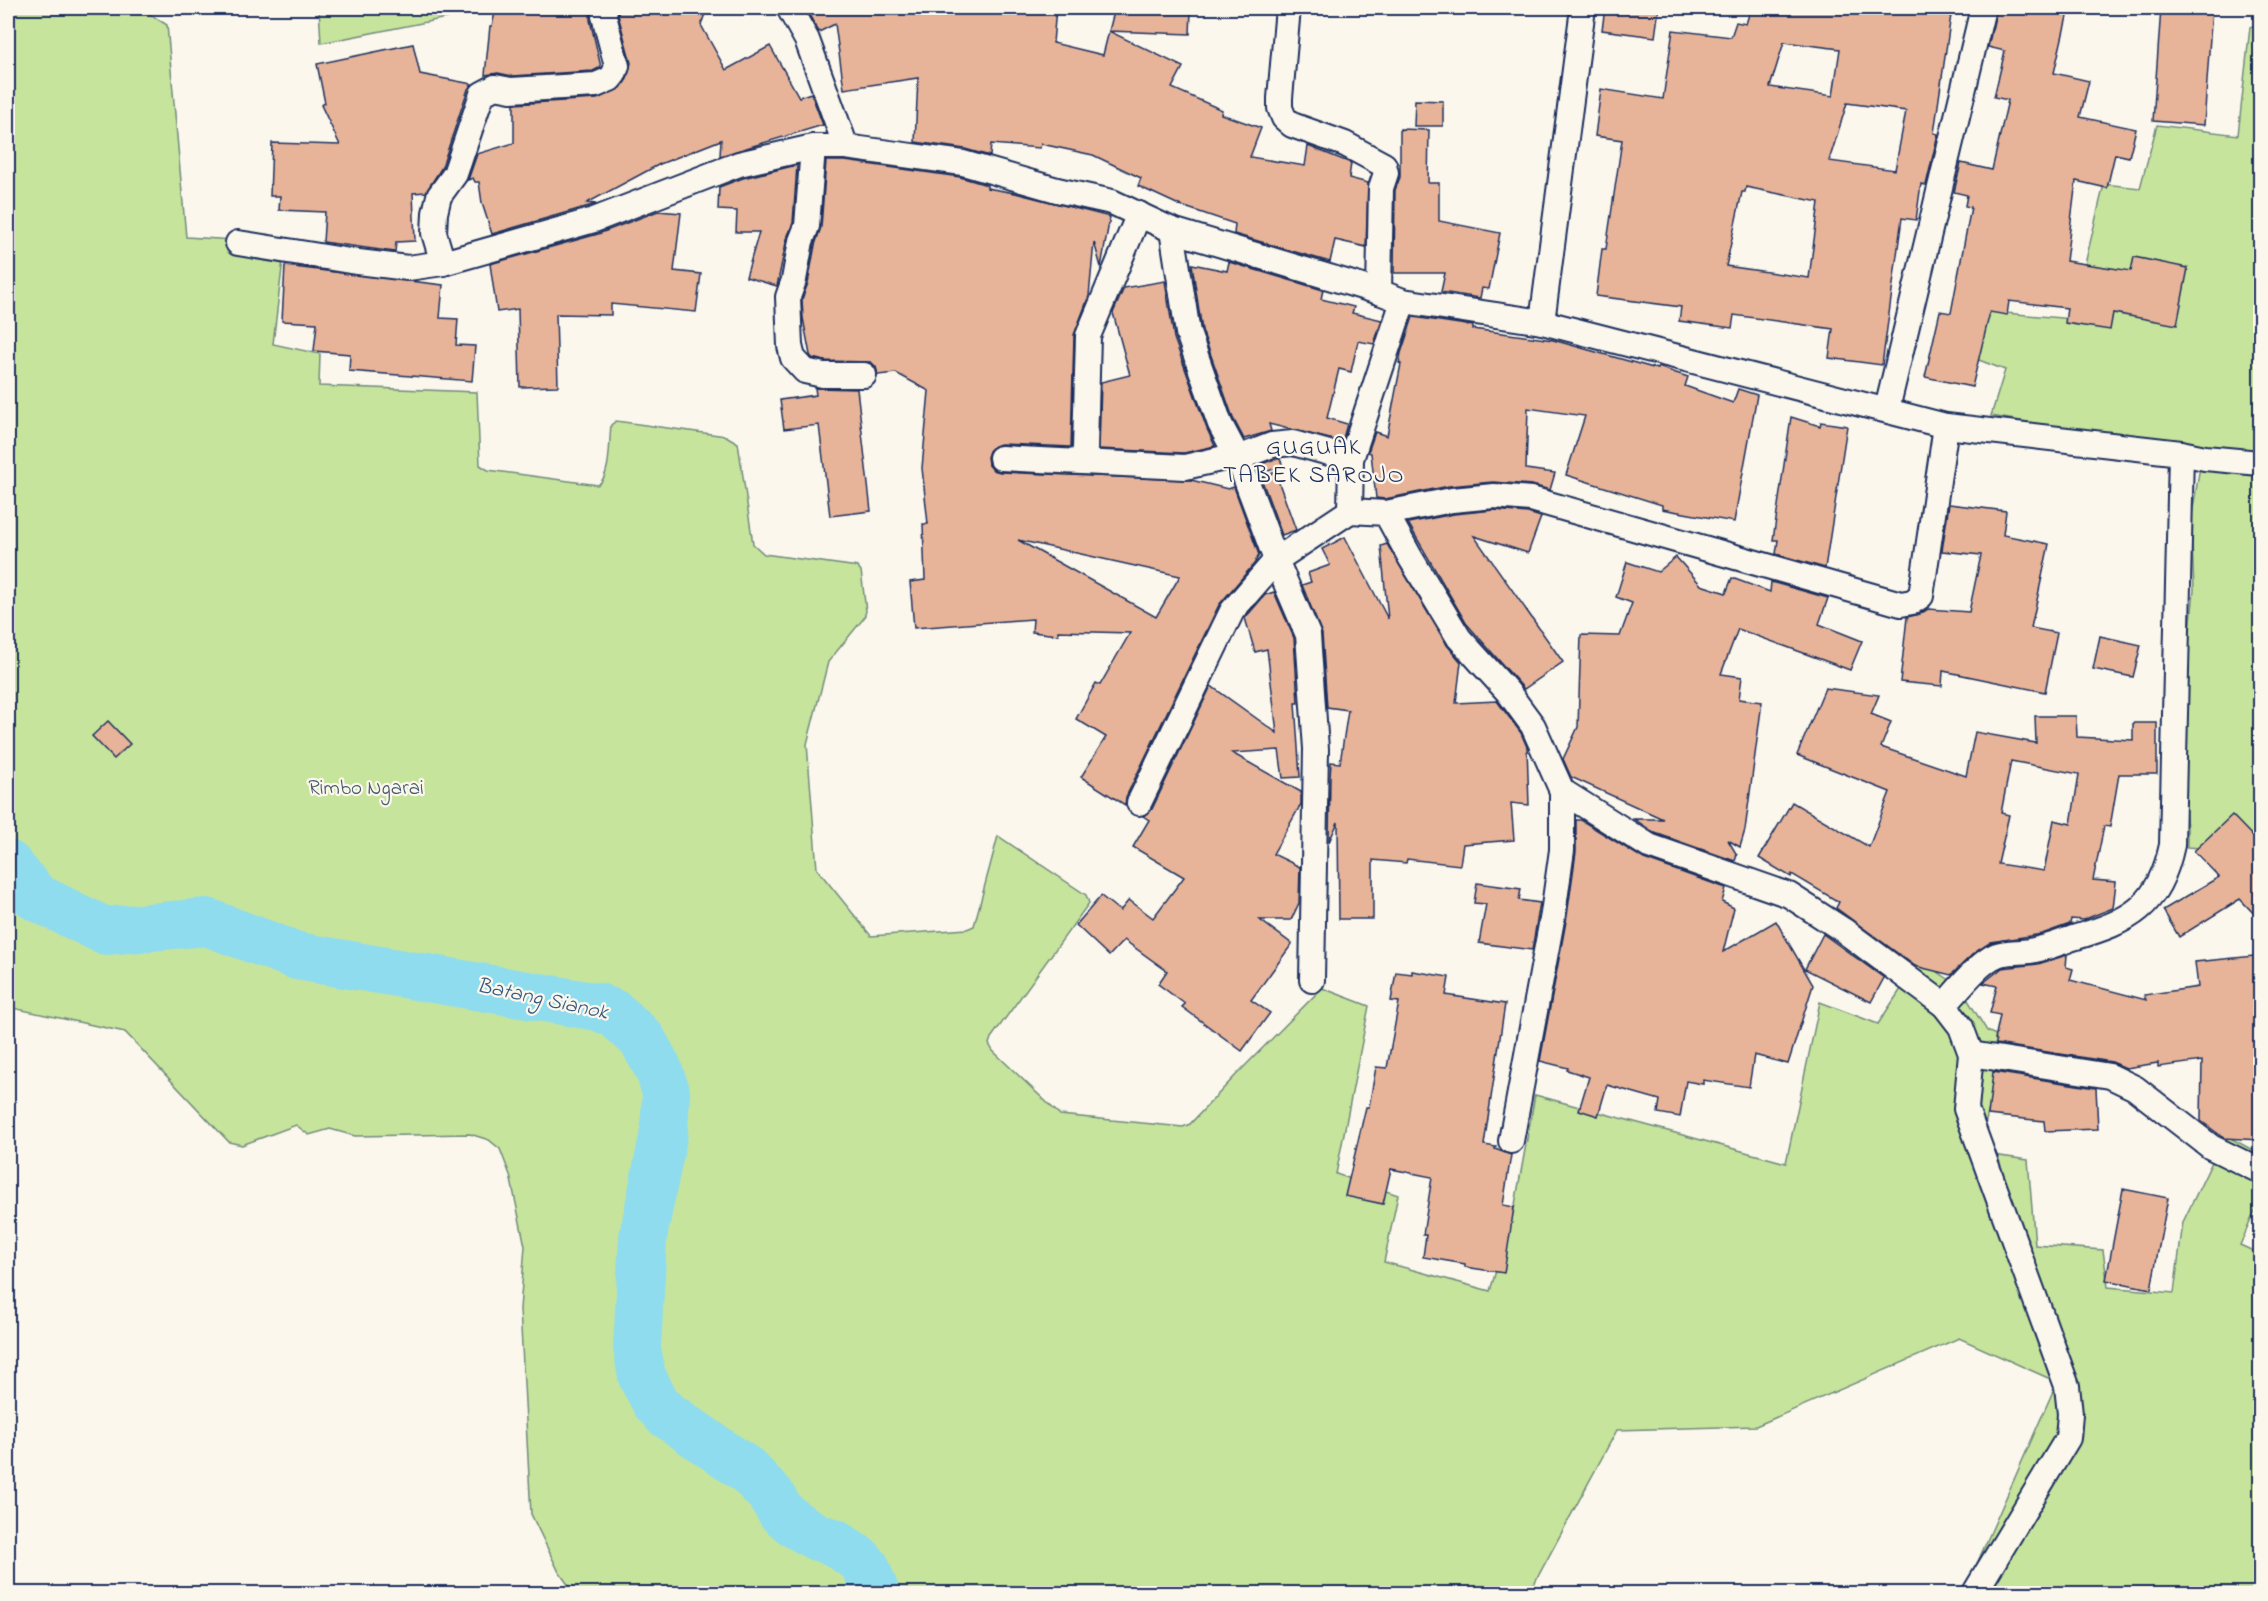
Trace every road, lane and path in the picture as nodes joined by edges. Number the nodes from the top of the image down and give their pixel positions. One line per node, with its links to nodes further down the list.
1 (605, 8): 11 (street)
2 (789, 8): 7 (street)
3 (1288, 8): 12 (street)
4 (1583, 8): 14 (street)
5 (1983, 8): 16 (street)
6 (813, 147): 7 (street); 11 (street); 15 (street)
7 (846, 147): 8 (street)
8 (1139, 214): 9 (street); 22 (street)
9 (1172, 230): 12 (street); 20 (street)
10 (238, 243): 11 (street)
11 (443, 263)
12 (1379, 292): 13 (street)
13 (1403, 302): 14 (street); 21 (street)
14 (1542, 322): 16 (street)
15 (864, 375)
16 (1887, 409): 17 (street)
17 (1946, 426): 18 (street); 25 (street)
18 (2181, 453): 23 (street); 30 (street)
19 (1001, 458): 22 (street)
20 (1238, 458): 21 (street); 22 (street); 26 (street)
21 (1351, 459): 24 (street)
22 (1082, 461)
23 (2260, 463)
24 (1350, 511): 25 (street); 26 (street)
25 (1386, 513): 27 (street)
26 (1276, 560): 28 (street); 29 (street)
27 (1562, 791): 30 (street); 32 (street)
28 (1139, 803)
29 (1312, 980)
30 (1944, 1005): 31 (street)
31 (1971, 1054): 33 (street); 34 (street)
32 (1511, 1141)
33 (2260, 1170)
34 (1974, 1593)

